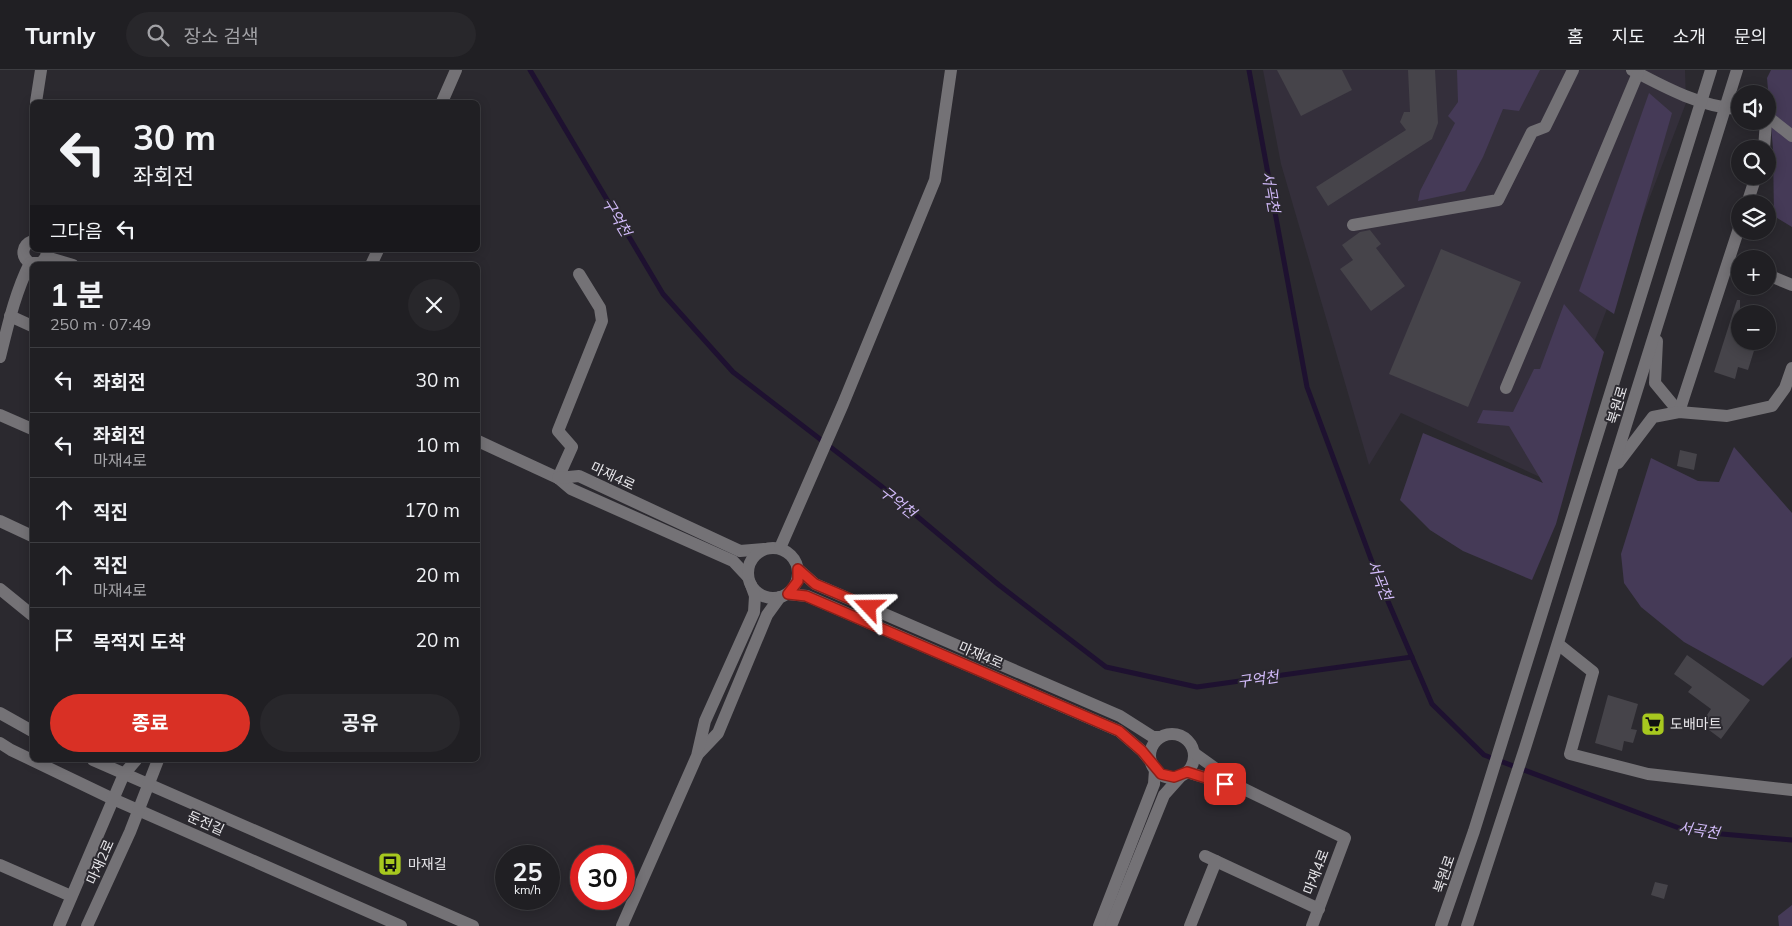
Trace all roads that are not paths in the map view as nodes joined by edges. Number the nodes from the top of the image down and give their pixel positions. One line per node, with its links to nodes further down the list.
1 (41, 70): 8 (street)
2 (456, 70): 9 (street)
3 (951, 70): 38 (street)
4 (1573, 70): 15 (street)
5 (1711, 70): 10 (street, 북원로)
6 (1736, 70): 11 (street, 북원로)
7 (1635, 72): 10 (street); 29 (street)
8 (36, 100)
9 (443, 100)
10 (1701, 101): 11 (street); 77 (street, 북원로)
11 (1725, 109): 12 (street); 25 (street, 북원로)
12 (1731, 109)
13 (1776, 123): 14 (street)
14 (1792, 136)
15 (1353, 225)
16 (30, 242): 19 (street)
17 (46, 253): 18 (street)
18 (66, 262)
19 (30, 263): 24 (street)
20 (1731, 270): 30 (street)
21 (578, 274): 35 (street)
22 (1776, 278): 23 (street)
23 (1792, 285)
24 (10, 316): 26 (street); 27 (street)
25 (1658, 323): 30 (street); 34 (street, 북원로)
26 (30, 325)
27 (0, 357)
28 (1792, 368): 30 (street)
29 (1506, 388)
30 (1679, 412): 34 (street)
31 (0, 415): 32 (street)
32 (30, 428)
33 (480, 442): 35 (street, 마재4로)
34 (1612, 470): 45 (street, 북원로)
35 (558, 478): 39 (street, 마재4로); 41 (street, 마재4로)
36 (0, 522): 37 (street)
37 (30, 535)
38 (780, 548): 39 (street); 40 (street)
39 (764, 549): 41 (street)
40 (798, 569): 43 (street); 48 (street, 마재4로)
41 (750, 581): 43 (street); 51 (street)
42 (0, 590): 44 (street)
43 (784, 595): 51 (street); 57 (street, 마재4로)
44 (30, 613)
45 (1558, 644): 62 (street); 78 (street, 북원로)
46 (0, 713): 47 (street)
47 (30, 730)
48 (1160, 737): 50 (street); 57 (street)
49 (0, 743): 52 (street, 둔전길)
50 (1194, 753): 59 (street); 61 (street, 마재4로)
51 (697, 756): 72 (street)
52 (30, 760)
53 (35, 762): 63 (street, 둔전길)
54 (97, 762): 58 (street, 둔전길)
55 (134, 762): 58 (street, 마재2로)
56 (157, 762): 60 (street, 마재2로)
57 (1153, 766): 59 (street); 73 (street)
58 (124, 774): 60 (street, 둔전길); 63 (street, 마재2로)
59 (1184, 774): 61 (street, 마재4로); 74 (street)
60 (149, 784): 64 (street, 마재2로); 71 (street, 둔전길)
61 (1244, 789): 67 (street, 마재4로)
62 (1792, 790)
63 (113, 799): 64 (street, 둔전길); 66 (street, 마재2로)
64 (139, 810): 69 (street, 마재2로); 70 (street, 둔전길)
65 (0, 865): 66 (street, 마재2로)
66 (71, 896): 68 (street, 마재2로)
67 (1318, 909): 75 (street, 마재4로); 76 (street, 마재4로)
68 (59, 926)
69 (87, 926)
70 (401, 926)
71 (473, 926)
72 (622, 926)
73 (1099, 926)
74 (1111, 926)
75 (1190, 926)
76 (1312, 926)
77 (1441, 926)
78 (1467, 926)

